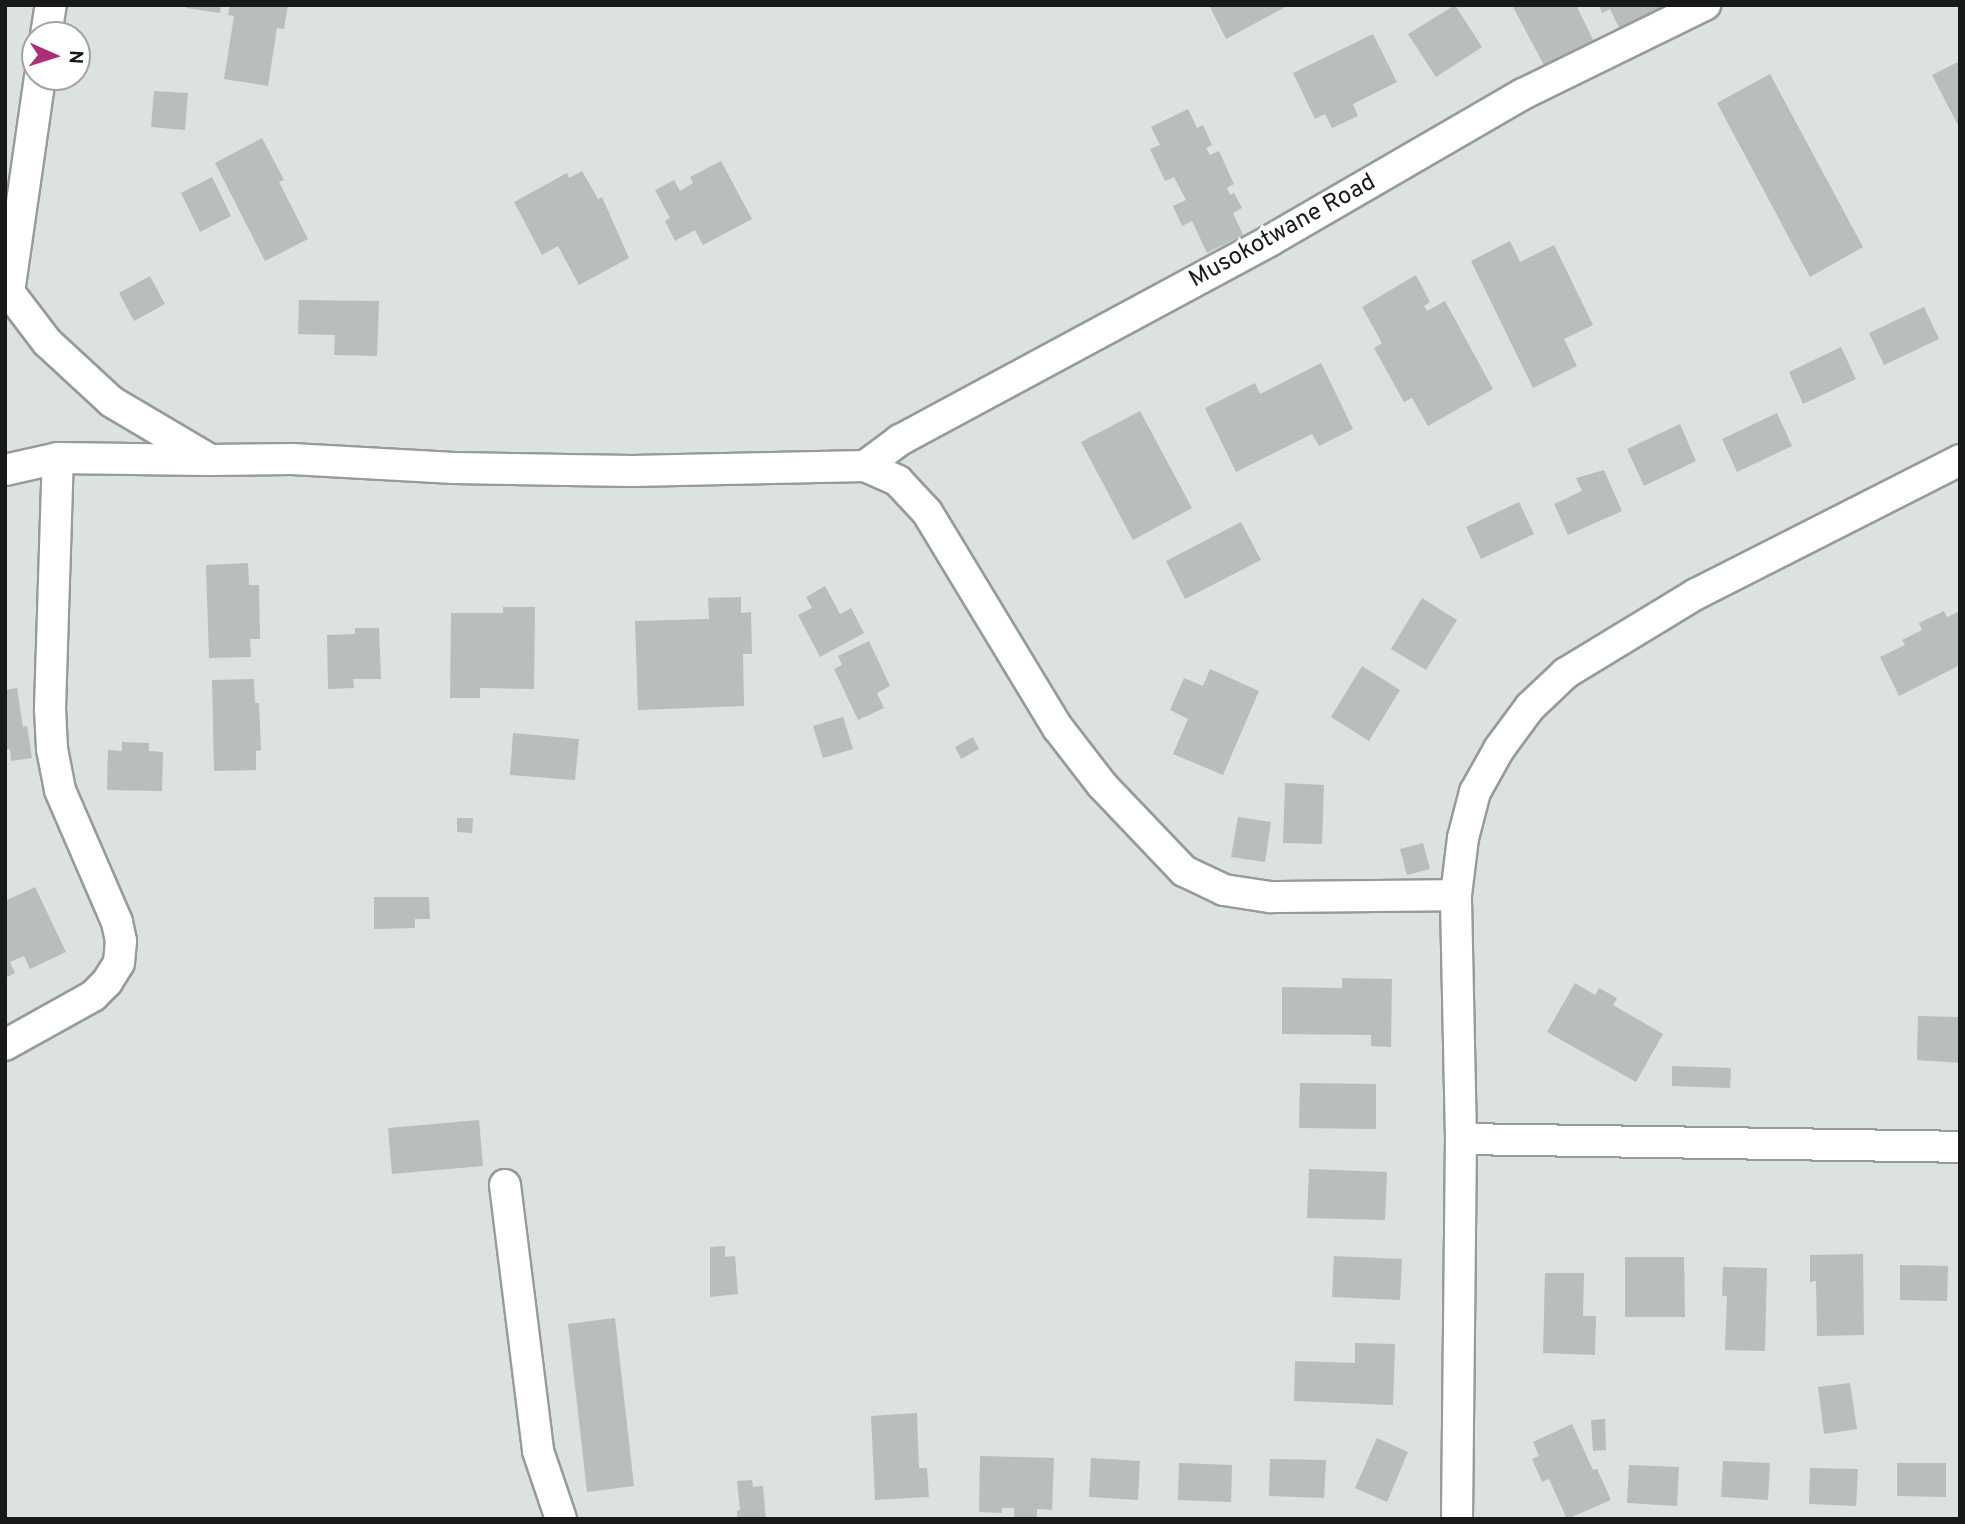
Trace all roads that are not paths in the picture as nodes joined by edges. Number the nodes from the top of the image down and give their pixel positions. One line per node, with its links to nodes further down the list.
1 (1705, 5): 7 (street, Musokotwane Road)
2 (38, 91): 3 (street)
3 (7, 292): 5 (street)
4 (58, 458): 5 (street); 8 (street); 10 (street)
5 (209, 460): 7 (street)
6 (1960, 460): 9 (street)
7 (865, 466): 9 (street)
8 (5, 470)
9 (1456, 895): 11 (street)
10 (5, 1045)
11 (1461, 1139): 12 (street); 15 (street)
12 (1960, 1147)
13 (505, 1185): 14 (street)
14 (561, 1519)
15 (1457, 1519)

